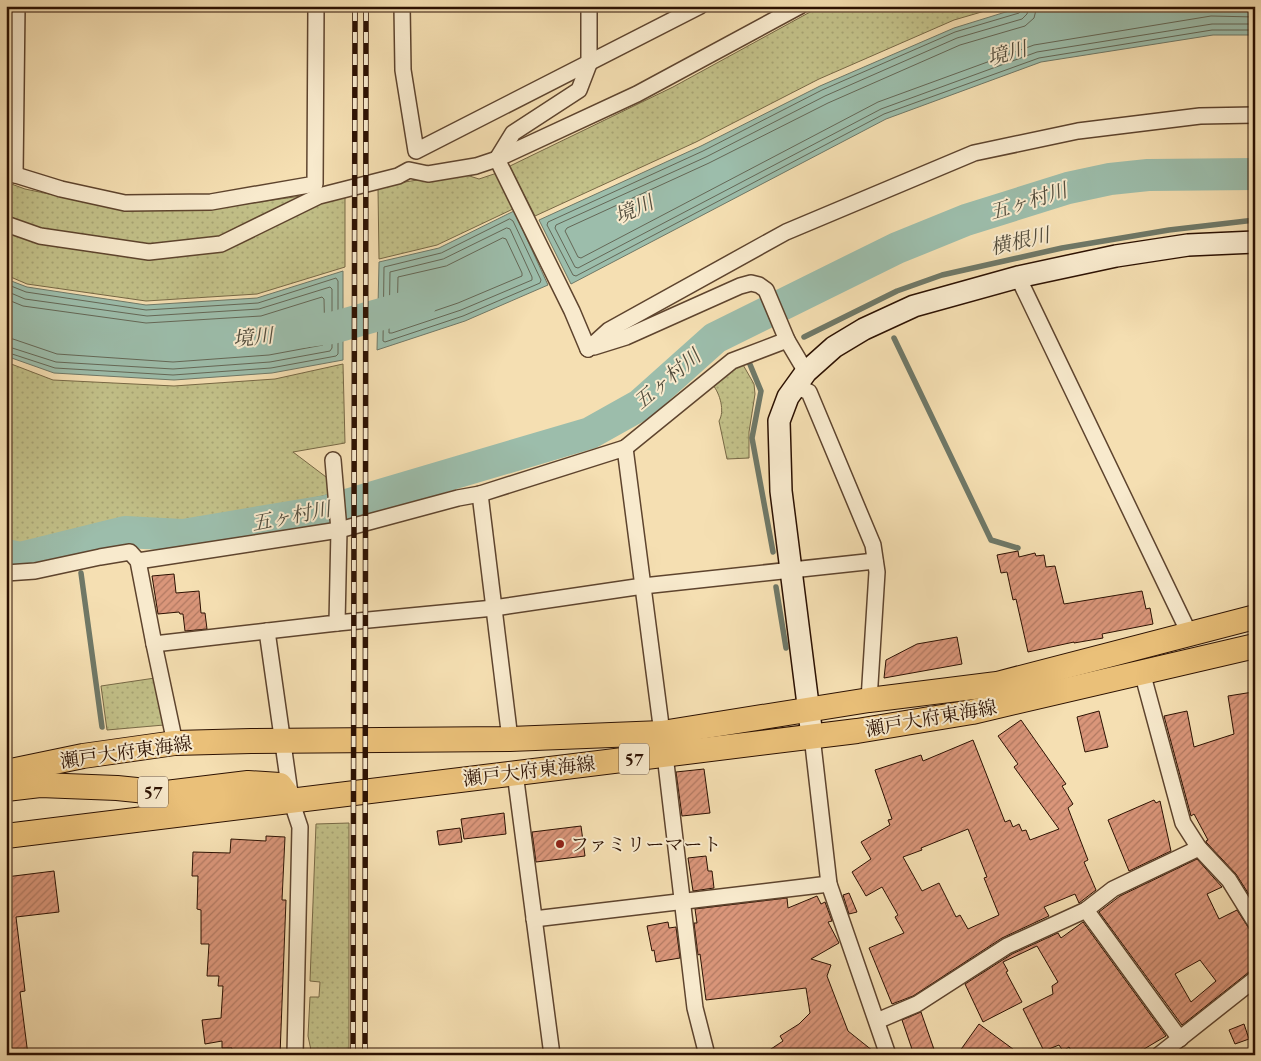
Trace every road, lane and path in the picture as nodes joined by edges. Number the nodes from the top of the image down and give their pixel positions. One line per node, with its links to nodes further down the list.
1 (16, 6): 12 (street)
2 (316, 6): 13 (street)
3 (402, 6): 9 (street)
4 (589, 6): 7 (street)
5 (700, 6): 7 (street)
6 (800, 6): 10 (street)
7 (588, 64): 9 (street); 10 (street)
8 (1255, 115): 18 (street)
9 (416, 151): 11 (street)
10 (497, 159): 11 (street); 18 (street)
11 (409, 170): 13 (street)
12 (11, 173): 13 (street)
13 (317, 190): 14 (street)
14 (6, 224)
15 (1255, 242): 16 (street)
16 (1018, 277): 19 (street); 33 (street)
17 (786, 337): 18 (street); 19 (street); 20 (street)
18 (588, 348)
19 (800, 379): 25 (street); 26 (street)
20 (625, 448): 22 (street); 28 (street)
21 (332, 460): 23 (street)
22 (480, 494): 23 (street); 29 (street)
23 (339, 529): 24 (street); 31 (street)
24 (138, 561): 27 (street); 34 (street)
25 (875, 561): 26 (street); 37 (street)
26 (790, 570): 28 (street); 38 (street)
27 (6, 573)
28 (643, 586): 29 (street); 43 (street)
29 (494, 608): 31 (street); 40 (street)
30 (1255, 617): 33 (main road, 瀬戸大府東海線 / 57)
31 (337, 622): 32 (street)
32 (267, 631): 34 (street); 41 (street)
33 (1190, 635): 37 (main road, 瀬戸大府東海線 / 57)
34 (154, 644): 42 (street)
35 (1255, 646): 36 (main road, 瀬戸大府東海線 / 57)
36 (1142, 672): 39 (main road, 瀬戸大府東海線 / 57); 49 (street)
37 (869, 700): 38 (main road, 瀬戸大府東海線 / 57)
38 (808, 709): 39 (street); 43 (main road, 瀬戸大府東海線 / 57)
39 (812, 736): 43 (main road, 瀬戸大府東海線 / 57); 50 (street)
40 (510, 739): 41 (main road, 瀬戸大府東海線 / 57); 43 (main road, 瀬戸大府東海線 / 57)
41 (283, 741): 42 (main road, 瀬戸大府東海線 / 57); 47 (street)
42 (175, 743): 44 (main road, 瀬戸大府東海線 / 57)
43 (663, 744): 45 (main road, 瀬戸大府東海線 / 57); 51 (street)
44 (6, 772)
45 (515, 773): 47 (main road, 瀬戸大府東海線 / 57); 53 (street)
46 (6, 789): 47 (main road, 57)
47 (291, 800): 48 (main road, 瀬戸大府東海線 / 57); 58 (street)
48 (6, 836)
49 (1200, 848): 52 (street); 54 (street)
50 (829, 884): 51 (street); 56 (street)
51 (682, 901): 53 (street); 60 (street)
52 (1086, 910): 56 (street); 57 (street)
53 (534, 918): 59 (street)
54 (1255, 922)
55 (1252, 987): 57 (street)
56 (877, 1021): 61 (street)
57 (1180, 1039): 62 (street)
58 (295, 1055)
59 (552, 1055)
60 (707, 1055)
61 (888, 1055)
62 (1159, 1055)

